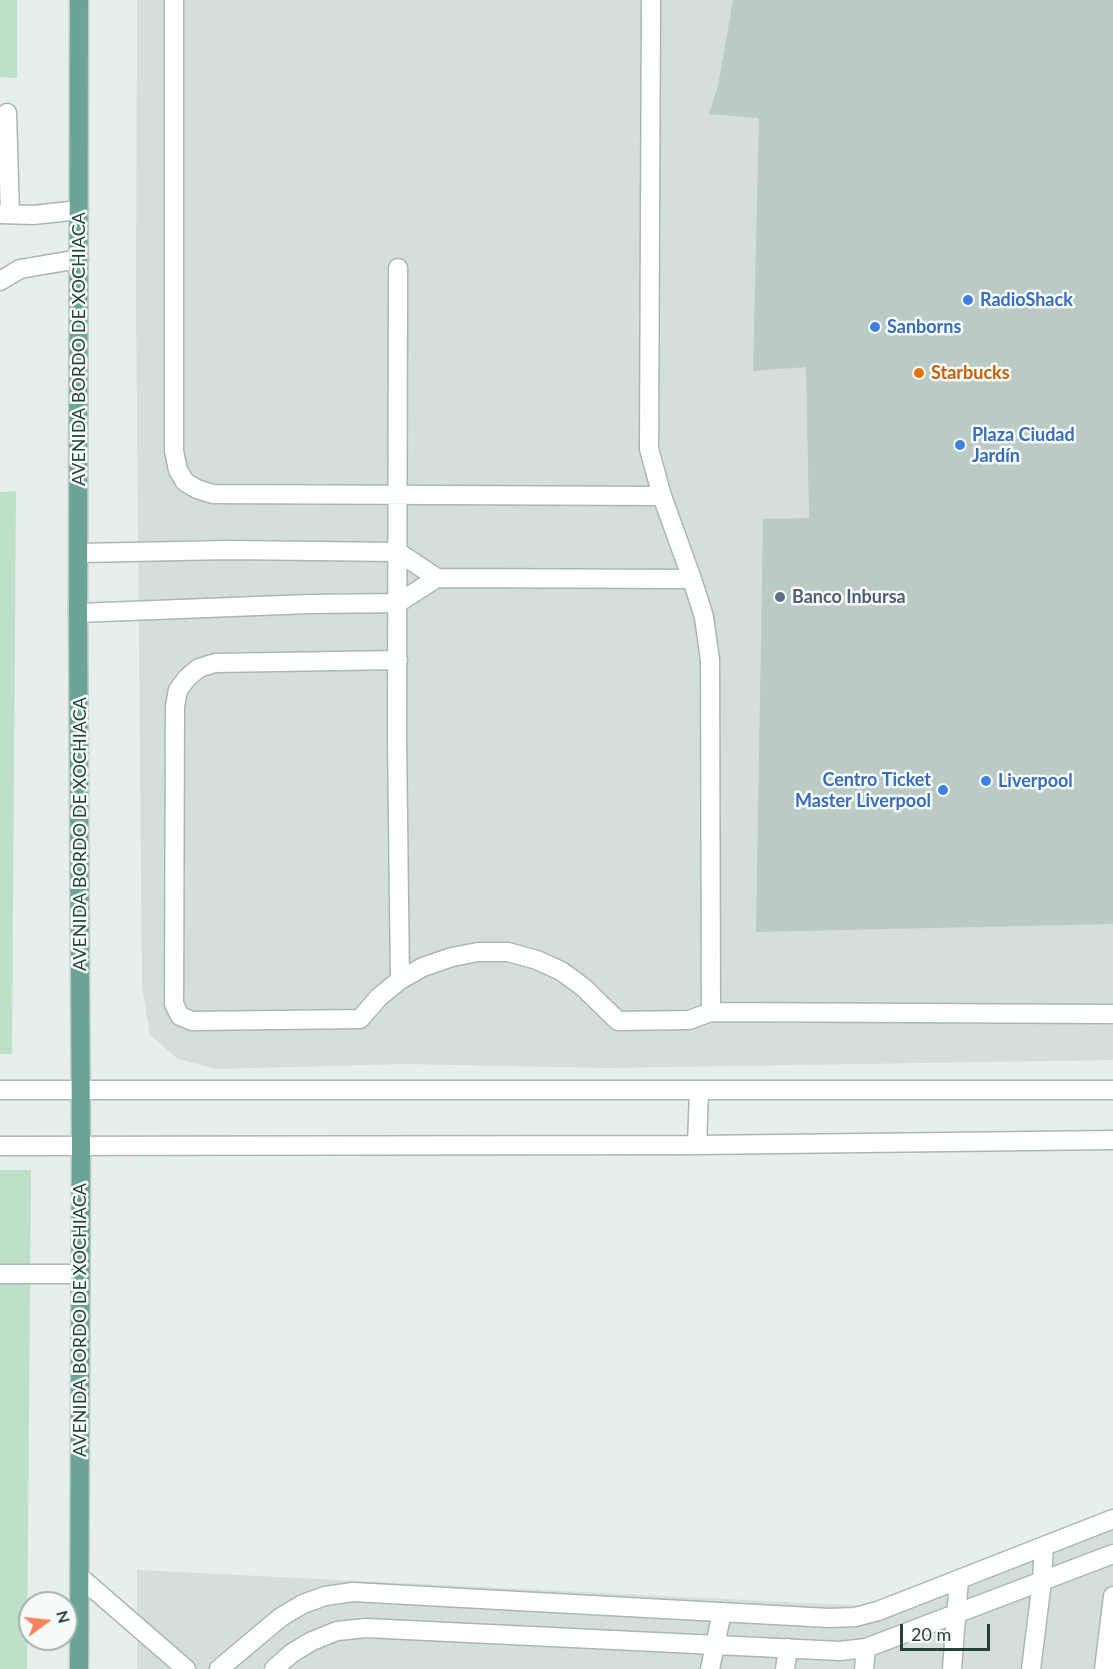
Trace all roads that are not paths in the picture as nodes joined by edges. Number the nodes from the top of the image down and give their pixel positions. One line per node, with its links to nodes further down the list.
1 (79, 0): 5 (main road, AVENIDA BORDO DE XOCHIACA)
2 (174, 0): 10 (street)
3 (651, 0): 11 (street)
4 (7, 113): 6 (street)
5 (79, 210): 6 (street); 7 (main road, AVENIDA BORDO DE XOCHIACA)
6 (5, 214)
7 (79, 259): 9 (street); 13 (main road, AVENIDA BORDO DE XOCHIACA)
8 (398, 268): 10 (street)
9 (0, 281)
10 (398, 494): 11 (street); 12 (street)
11 (662, 496): 15 (street)
12 (398, 552): 13 (street); 14 (street); 16 (street)
13 (79, 553): 17 (main road, AVENIDA BORDO DE XOCHIACA)
14 (437, 578): 15 (street); 16 (street)
15 (692, 579): 20 (street)
16 (398, 603): 17 (street); 18 (street)
17 (78, 613): 23 (main road, AVENIDA BORDO DE XOCHIACA)
18 (398, 660): 19 (street); 19 (street)
19 (400, 980): 20 (street)
20 (711, 1012): 21 (street)
21 (1113, 1014)
22 (0, 1090): 23 (street)
23 (80, 1090): 25 (street); 29 (main road, AVENIDA BORDO DE XOCHIACA)
24 (1113, 1090): 25 (street)
25 (699, 1091): 27 (street)
26 (1113, 1140): 27 (street)
27 (697, 1145): 29 (street)
28 (0, 1146): 29 (street)
29 (81, 1146): 31 (main road, AVENIDA BORDO DE XOCHIACA)
30 (0, 1274): 31 (street)
31 (80, 1274): 35 (main road, AVENIDA BORDO DE XOCHIACA)
32 (1113, 1519): 33 (street)
33 (1044, 1546): 36 (street); 37 (street)
34 (1113, 1554): 37 (street)
35 (80, 1577): 44 (main road, AVENIDA BORDO DE XOCHIACA); 45 (street)
36 (959, 1579): 39 (street); 40 (street)
37 (1042, 1581): 40 (street); 52 (street)
38 (1113, 1596): 53 (street)
39 (722, 1612): 41 (street); 46 (street)
40 (958, 1613): 43 (street); 51 (street)
41 (714, 1644): 42 (street); 47 (street); 48 (street)
42 (788, 1648): 43 (street); 49 (street)
43 (866, 1648): 50 (street)
44 (79, 1669)
45 (186, 1669)
46 (219, 1669)
47 (274, 1669)
48 (710, 1669)
49 (785, 1669)
50 (864, 1669)
51 (951, 1669)
52 (1031, 1669)
53 (1104, 1669)

